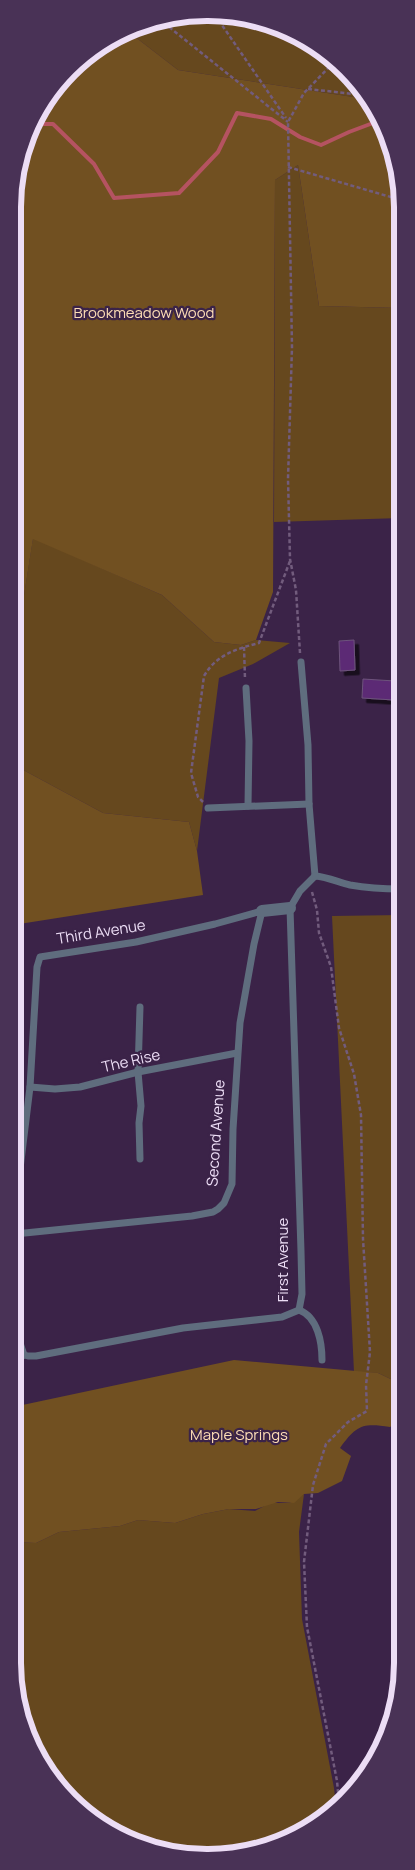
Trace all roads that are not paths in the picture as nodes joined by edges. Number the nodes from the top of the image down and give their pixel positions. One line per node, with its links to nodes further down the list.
1 (301, 662): 3 (lane)
2 (246, 688): 4 (lane)
3 (309, 804): 4 (lane); 6 (lane)
4 (248, 806): 5 (lane)
5 (208, 808)
6 (315, 876): 7 (lane); 8 (lane)
7 (394, 889)
8 (290, 908): 9 (street); 17 (lane, First Avenue)
9 (262, 911): 11 (lane, Second Avenue); 13 (lane, Third Avenue)
10 (140, 1007): 12 (lane)
11 (237, 1053): 12 (lane, The Rise); 16 (lane, Second Avenue)
12 (138, 1072): 13 (lane, The Rise); 14 (lane)
13 (30, 1087): 15 (lane, Third Avenue)
14 (140, 1159)
15 (21, 1160)
16 (21, 1233)
17 (299, 1310): 18 (lane, First Avenue); 19 (lane)
18 (21, 1357)
19 (322, 1360)

